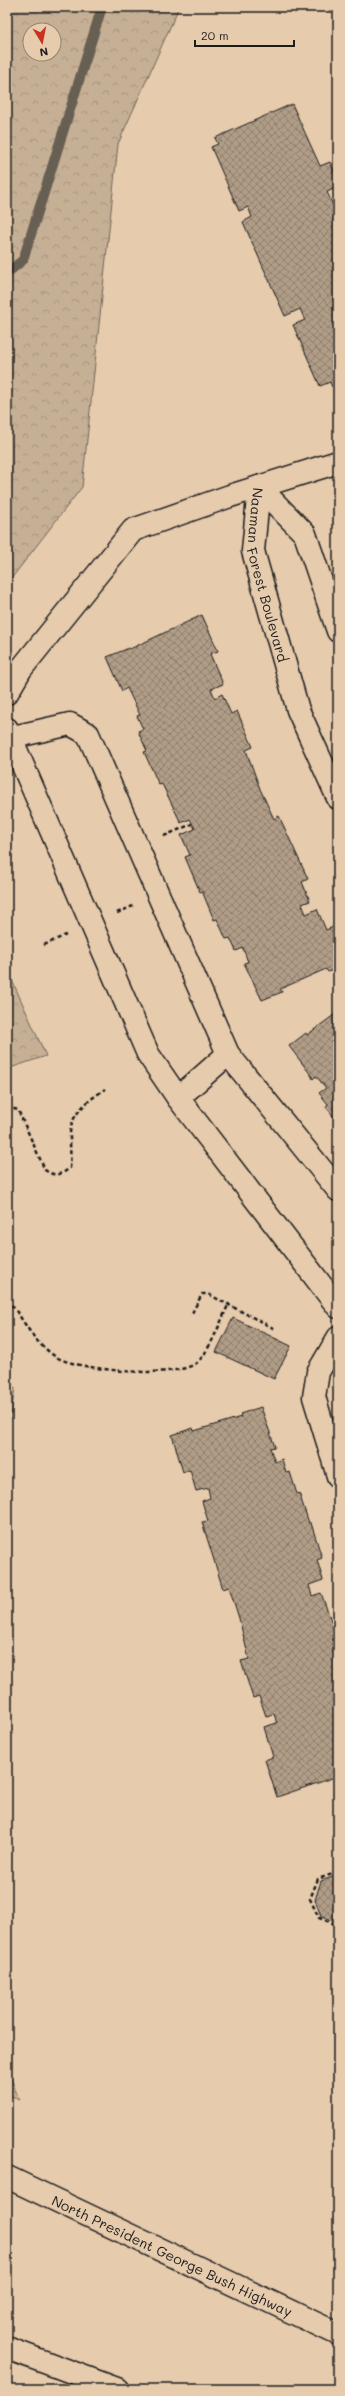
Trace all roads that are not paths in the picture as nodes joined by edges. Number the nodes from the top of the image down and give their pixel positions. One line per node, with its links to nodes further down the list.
1 (338, 462): 2 (main road)
2 (259, 487): 3 (main road, Naaman Forest Boulevard); 4 (main road); 6 (main road, Naaman Forest Boulevard)
3 (338, 632)
4 (7, 693)
5 (8, 734): 7 (main road); 8 (main road)
6 (338, 798)
7 (228, 1054): 8 (main road); 9 (main road)
8 (178, 1098): 10 (main road)
9 (338, 1190)
10 (338, 1307)
11 (338, 1338): 12 (main road)
12 (338, 1476)
13 (7, 2177): 14 (main road, North President George Bush Highway)
14 (338, 2334)
15 (7, 2348): 16 (main road)
16 (117, 2389)

